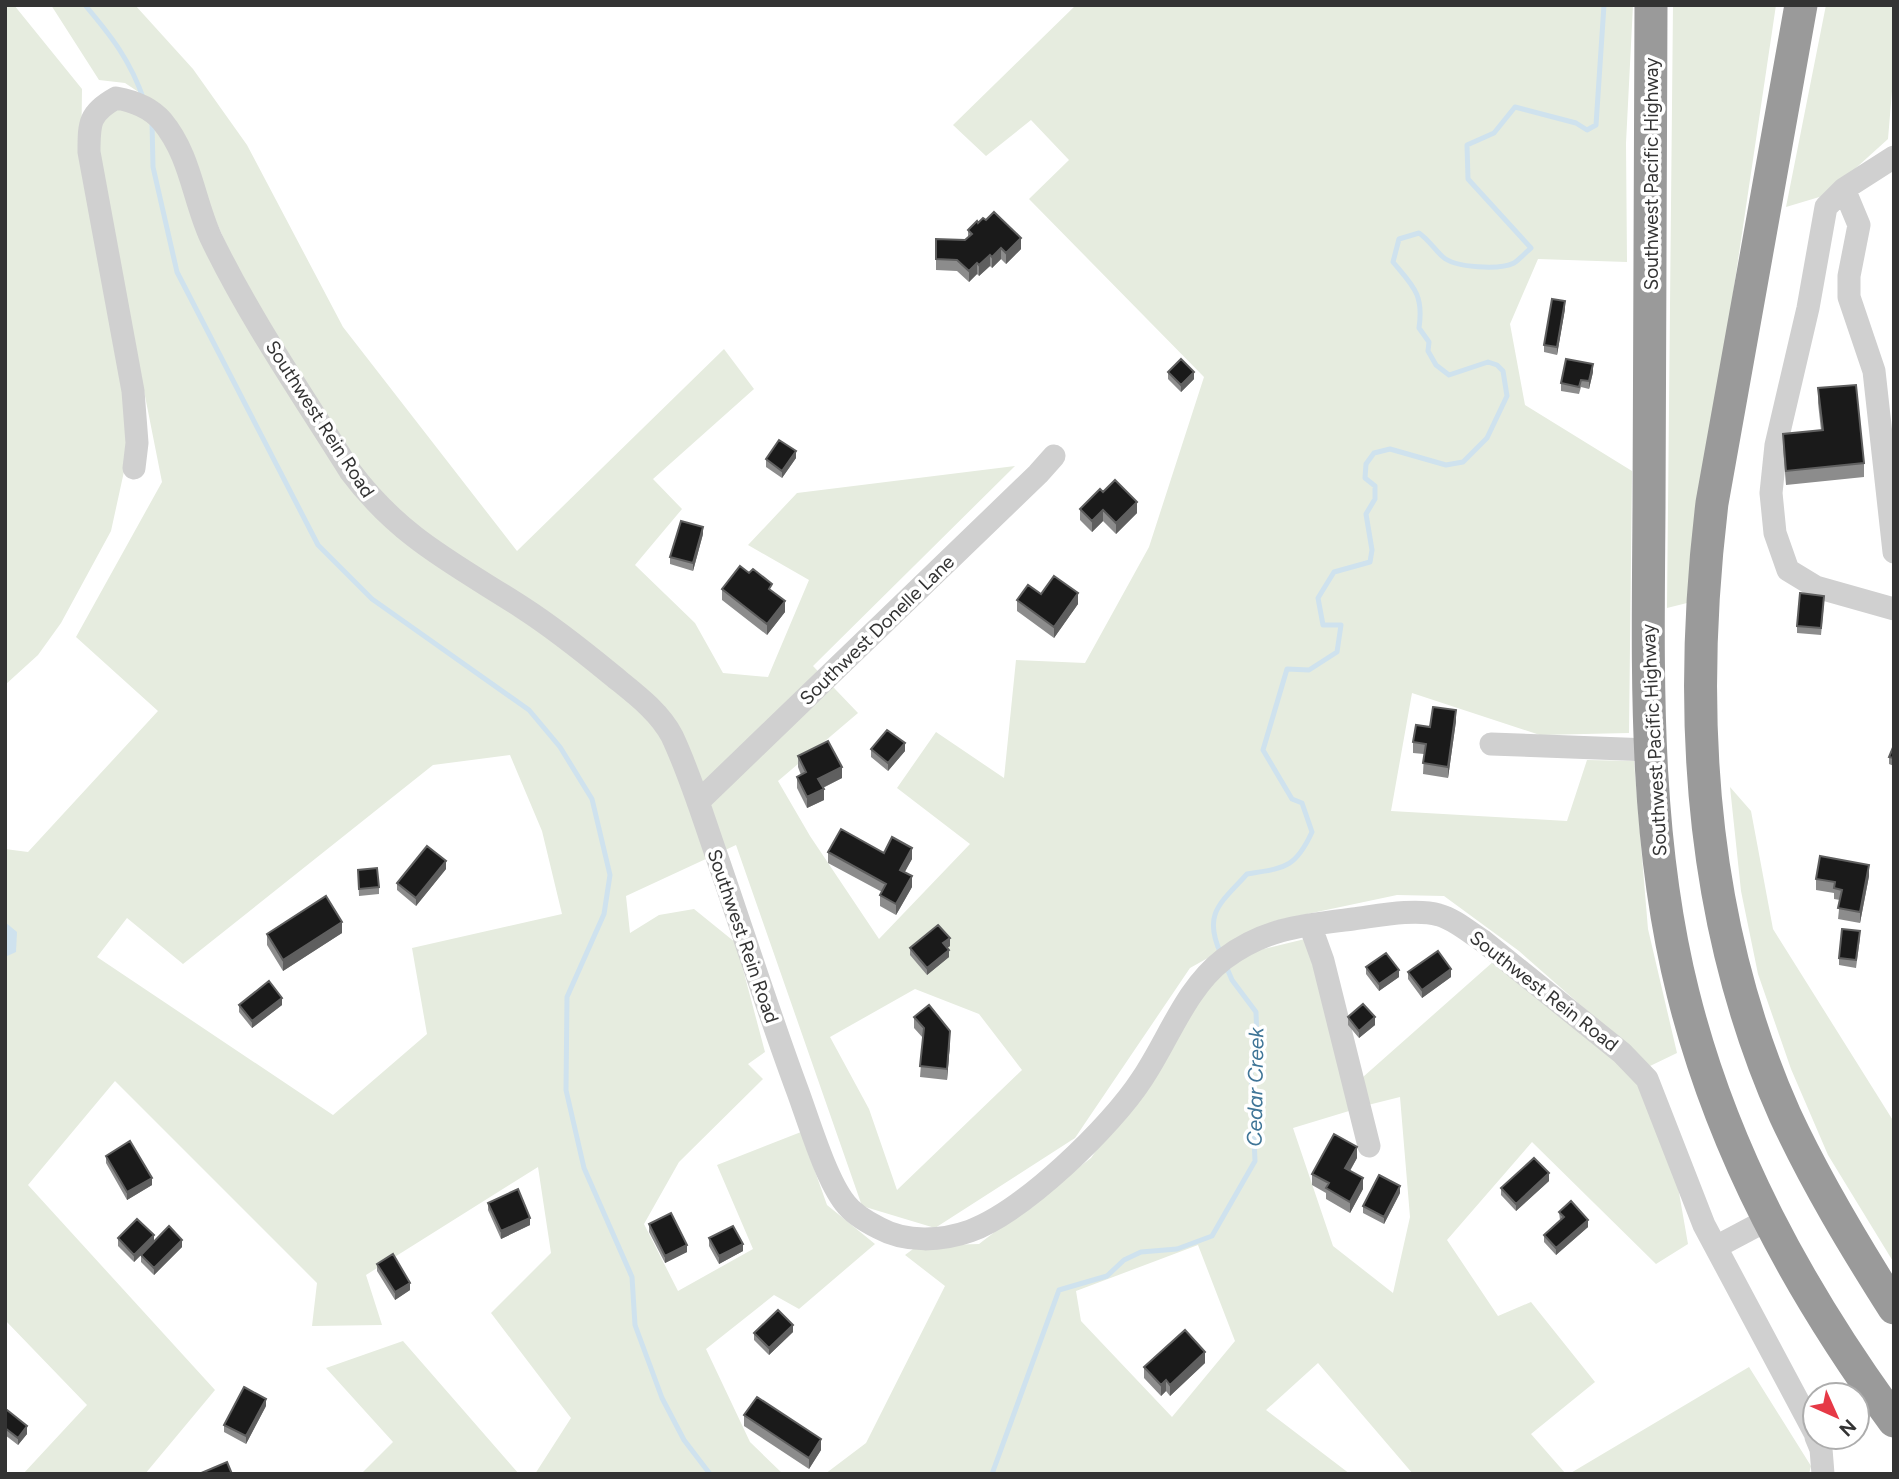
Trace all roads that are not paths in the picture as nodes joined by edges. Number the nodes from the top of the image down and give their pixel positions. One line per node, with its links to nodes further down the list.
1 (1651, 5): 10 (highway, Southwest Pacific Highway)
2 (1801, 5): 16 (highway)
3 (1894, 157): 4 (street)
4 (1844, 188): 7 (street); 8 (street)
5 (1054, 456): 11 (street, Southwest Donelle Lane)
6 (135, 468): 11 (street, Southwest Rein Road)
7 (1894, 551)
8 (1894, 608)
9 (1491, 744): 10 (street)
10 (1650, 750): 14 (highway, Southwest Pacific Highway)
11 (698, 802): 12 (street, Southwest Rein Road)
12 (1310, 925): 13 (street); 15 (street, Southwest Rein Road)
13 (1369, 1146)
14 (1767, 1220): 15 (street); 18 (highway, Southwest Pacific Highway)
15 (1716, 1247): 17 (street, Southwest Rein Road)
16 (1894, 1308)
17 (1801, 1404)
18 (1894, 1421)
19 (1821, 1451): 20 (street, Southwest Rein Road)
20 (1823, 1474)

